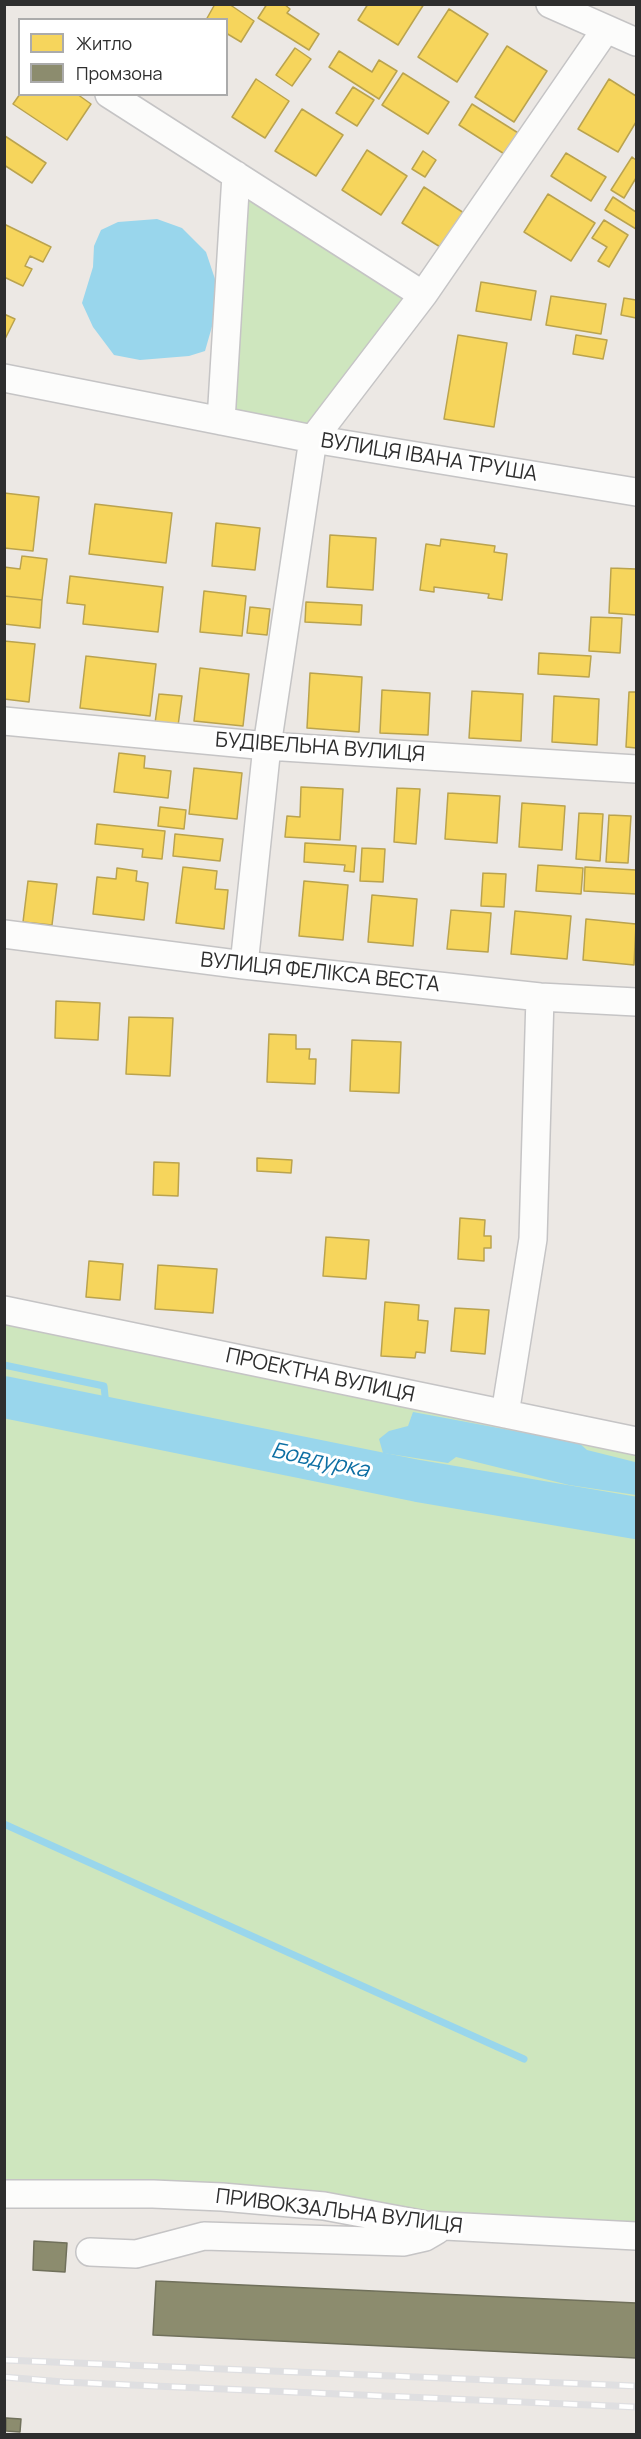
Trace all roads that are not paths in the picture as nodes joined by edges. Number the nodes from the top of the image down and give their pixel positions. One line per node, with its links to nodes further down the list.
1 (550, 4): 2 (street)
2 (606, 29): 3 (street); 6 (street)
3 (636, 42)
4 (112, 96): 5 (street)
5 (236, 175): 6 (street); 8 (street)
6 (423, 295): 9 (street)
7 (4, 378): 8 (street, ВУЛИЦЯ ІВАНА ТРУША)
8 (221, 421): 9 (street, ВУЛИЦЯ ІВАНА ТРУША)
9 (313, 439): 10 (street, ВУЛИЦЯ ІВАНА ТРУША); 12 (street)
10 (636, 492)
11 (4, 721): 12 (street, БУДІВЕЛЬНА ВУЛИЦЯ)
12 (267, 746): 13 (street, БУДІВЕЛЬНА ВУЛИЦЯ); 15 (street)
13 (636, 769)
14 (4, 934): 15 (street, ВУЛИЦЯ ФЕЛІКСА ВЕСТА)
15 (244, 965): 16 (street, ВУЛИЦЯ ФЕЛІКСА ВЕСТА)
16 (540, 997): 17 (street, ВУЛИЦЯ ФЕЛІКСА ВЕСТА); 19 (street)
17 (636, 1002)
18 (4, 1310): 19 (street, ПРОЕКТНА ВУЛИЦЯ)
19 (505, 1414): 20 (street, ПРОЕКТНА ВУЛИЦЯ)
20 (636, 1441)
21 (4, 2194): 22 (street, ПРИВОКЗАЛЬНА ВУЛИЦЯ)
22 (443, 2227): 23 (street, ПРИВОКЗАЛЬНА ВУЛИЦЯ); 24 (street)
23 (636, 2236)
24 (90, 2252)

